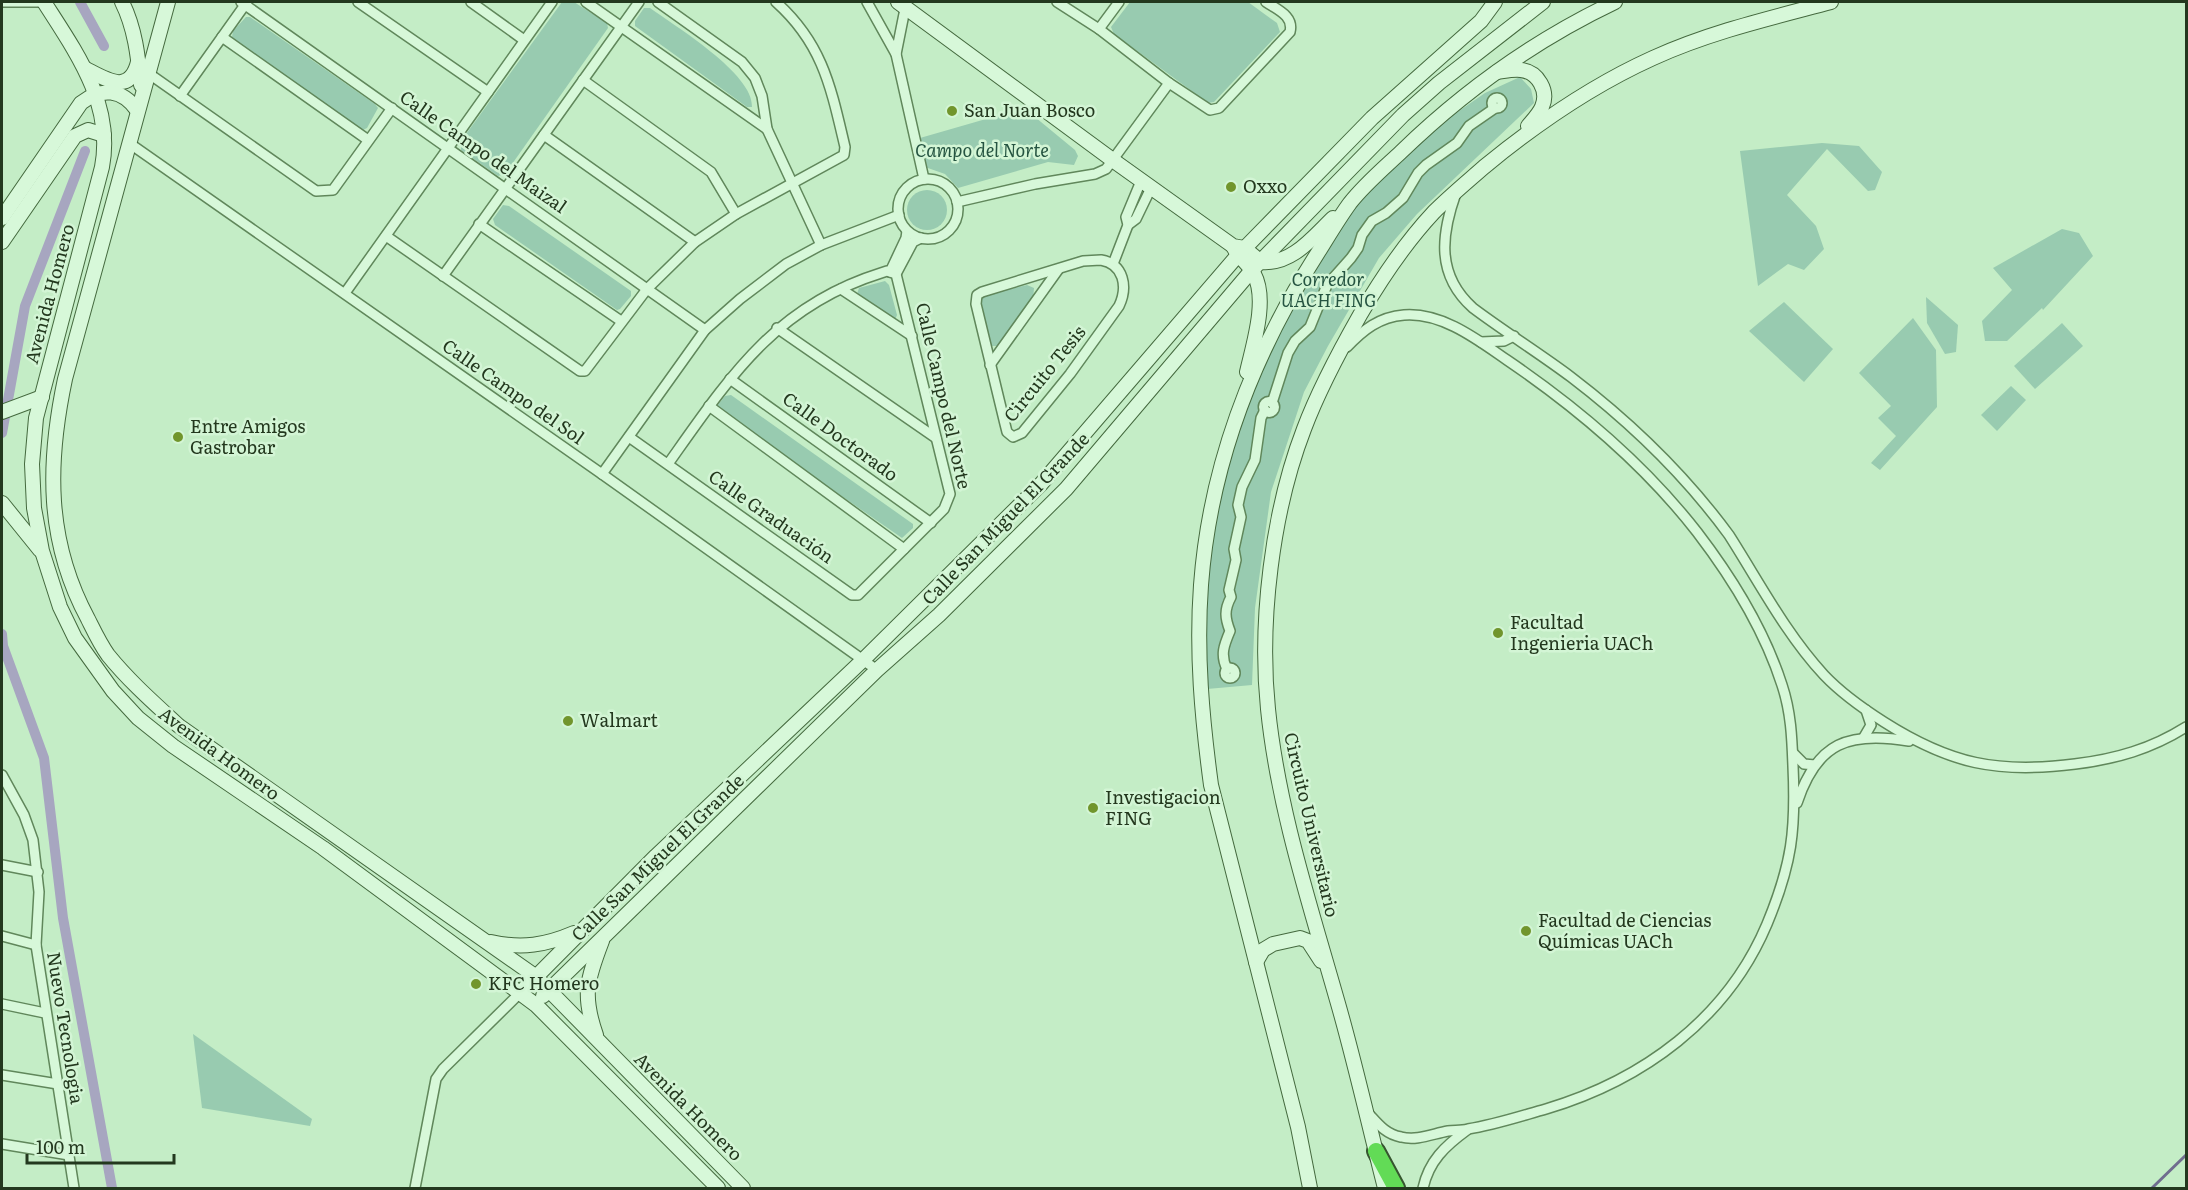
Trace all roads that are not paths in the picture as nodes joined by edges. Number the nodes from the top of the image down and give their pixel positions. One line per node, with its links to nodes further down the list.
1 (2, 2): 2 (street)
2 (44, 2): 28 (main road, Avenida Homero)
3 (122, 2): 27 (main road)
4 (168, 2): 30 (main road, Avenida Homero)
5 (244, 2): 24 (street); 37 (street, Calle Campo del Maizal)
6 (358, 2): 33 (street)
7 (471, 2): 25 (street)
8 (552, 2): 25 (street)
9 (586, 2): 22 (street)
10 (639, 2): 22 (street)
11 (658, 2): 40 (street)
12 (776, 2): 49 (street)
13 (867, 2): 26 (street)
14 (1058, 2): 23 (street)
15 (1119, 2): 23 (street)
16 (1266, 2): 32 (street)
17 (1495, 2): 65 (main road, Calle San Miguel El Grande)
18 (1543, 2): 67 (main road, Calle San Miguel El Grande)
19 (1615, 2): 29 (main road)
20 (1831, 2): 45 (main road, Circuito Universitario)
21 (903, 3): 26 (street); 47 (main road)
22 (622, 27): 31 (street); 40 (street)
23 (1099, 30): 32 (street)
24 (222, 37): 36 (street); 44 (street)
25 (524, 40): 33 (street)
26 (896, 54): 48 (street)
27 (138, 59): 28 (main road); 34 (main road)
28 (86, 69): 35 (main road, Avenida Homero)
29 (1493, 73): 45 (main road); 54 (main road)
30 (148, 74): 34 (main road, Avenida Homero); 36 (street)
31 (584, 80): 42 (street); 55 (street)
32 (1169, 83): 47 (street)
33 (488, 92): 46 (street)
34 (142, 93): 39 (main road, Avenida Homero)
35 (97, 96): 39 (main road); 41 (main road, Avenida Homero); 57 (main road)
36 (180, 96): 44 (street)
37 (392, 108): 44 (street); 46 (street, Calle Campo del Maizal)
38 (1495, 108): 97 (street)
39 (138, 110): 43 (main road, Avenida Homero)
40 (767, 129): 49 (street)
41 (104, 135): 62 (main road); 83 (main road, Avenida Homero)
42 (544, 135): 51 (street); 63 (street)
43 (130, 139): 73 (street, Calle Campo del Sol); 112 (main road, Avenida Homero)
44 (368, 140)
45 (1513, 144): 52 (main road, Circuito Universitario)
46 (448, 148): 51 (street, Calle Campo del Maizal); 60 (street)
47 (1114, 161): 50 (main road); 53 (street)
48 (924, 179): 53 (street); 56 (street)
49 (792, 183): 55 (street); 64 (street)
50 (1146, 184): 65 (main road); 66 (street)
51 (505, 188): 58 (street); 71 (street, Calle Campo del Maizal)
52 (1457, 190): 78 (street); 80 (main road, Circuito Universitario)
53 (957, 202): 61 (street)
54 (1351, 202): 67 (main road); 84 (main road)
55 (736, 214): 63 (street)
56 (899, 215): 59 (street); 64 (street)
57 (2, 218)
58 (479, 224): 70 (street); 74 (street)
59 (908, 231): 61 (street); 69 (street)
60 (386, 236): 70 (street); 73 (street)
61 (921, 238): 69 (street)
62 (2, 242)
63 (695, 242): 71 (street)
64 (821, 245): 76 (street)
65 (1239, 250): 67 (main road); 96 (main road, Calle San Miguel El Grande)
66 (1113, 264): 68 (street, Circuito Tesis); 81 (street, Circuito Tesis)
67 (1257, 266): 84 (main road); 98 (main road, Calle San Miguel El Grande)
68 (1058, 270): 81 (street); 81 (street, Circuito Tesis)
69 (893, 272): 72 (street); 77 (street, Calle Campo del Norte)
70 (443, 276): 74 (street)
71 (647, 289): 74 (street); 76 (street, Calle Campo del Maizal)
72 (841, 289): 75 (street); 77 (street)
73 (345, 293): 90 (street, Calle Campo del Sol)
74 (621, 321)
75 (777, 328): 82 (street); 88 (street)
76 (705, 330): 87 (street)
77 (912, 336): 88 (street, Calle Campo del Norte)
78 (1514, 336): 79 (street); 99 (street)
79 (1481, 342): 80 (street); 103 (street)
80 (1333, 362): 115 (main road, Circuito Universitario)
81 (990, 365)
82 (730, 379): 85 (street); 92 (street, Calle Doctorado)
83 (42, 397): 86 (main road); 94 (main road, Avenida Homero)
84 (1242, 399): 114 (main road)
85 (709, 406): 89 (street); 93 (street)
86 (2, 412)
87 (629, 437): 89 (street, Calle Graduación); 90 (street)
88 (936, 438): 92 (street, Calle Campo del Norte)
89 (668, 464): 95 (street, Calle Graduación)
90 (602, 474): 96 (street, Calle Campo del Sol)
91 (2, 503): 94 (main road)
92 (931, 523): 93 (street, Calle Campo del Norte)
93 (904, 549): 95 (street, Calle Campo del Norte)
94 (42, 551): 118 (main road, Avenida Homero)
95 (855, 596)
96 (863, 660): 98 (street, Calle Campo del Sol); 109 (main road, Calle San Miguel El Grande)
97 (1227, 669)
98 (877, 670): 111 (main road, Calle San Miguel El Grande)
99 (1866, 710): 101 (street); 102 (street)
100 (2187, 728): 102 (street)
101 (1864, 737): 102 (street); 104 (street)
102 (1915, 742)
103 (1793, 753): 104 (street); 106 (street)
104 (1815, 765): 106 (street)
105 (2, 776): 108 (street, Nuevo Tecnologia)
106 (1795, 811): 126 (street)
107 (2, 865): 108 (street)
108 (38, 872): 113 (street, Nuevo Tecnologia)
109 (584, 928): 112 (main road); 116 (main road, Calle San Miguel El Grande)
110 (2, 936): 113 (street)
111 (604, 937): 117 (main road, Calle San Miguel El Grande); 122 (main road)
112 (484, 941): 116 (main road, Avenida Homero)
113 (36, 945): 121 (street, Nuevo Tecnologia)
114 (1256, 962): 115 (main road); 134 (main road)
115 (1328, 969): 125 (main road, Circuito Universitario)
116 (535, 976): 117 (main road, Avenida Homero); 118 (main road, Calle San Miguel El Grande)
117 (549, 989): 120 (main road, Calle San Miguel El Grande); 122 (main road, Avenida Homero)
118 (521, 992): 120 (main road, Avenida Homero); 131 (street)
119 (2, 1004): 121 (street)
120 (536, 1005): 132 (main road, Avenida Homero)
121 (45, 1013): 124 (street, Nuevo Tecnologia)
122 (602, 1045): 133 (main road, Avenida Homero)
123 (2, 1075): 124 (street)
124 (58, 1084): 129 (street, Nuevo Tecnologia)
125 (1365, 1109): 126 (street); 128 (main road)
126 (1467, 1130): 137 (street)
127 (2, 1144): 129 (street)
128 (1376, 1151): 135 (main road); 136 (highway)
129 (69, 1155): 130 (street, Nuevo Tecnologia)
130 (74, 1188)
131 (415, 1188)
132 (718, 1188)
133 (743, 1188)
134 (1310, 1188)
135 (1385, 1188)
136 (1396, 1188)
137 (1423, 1188)

